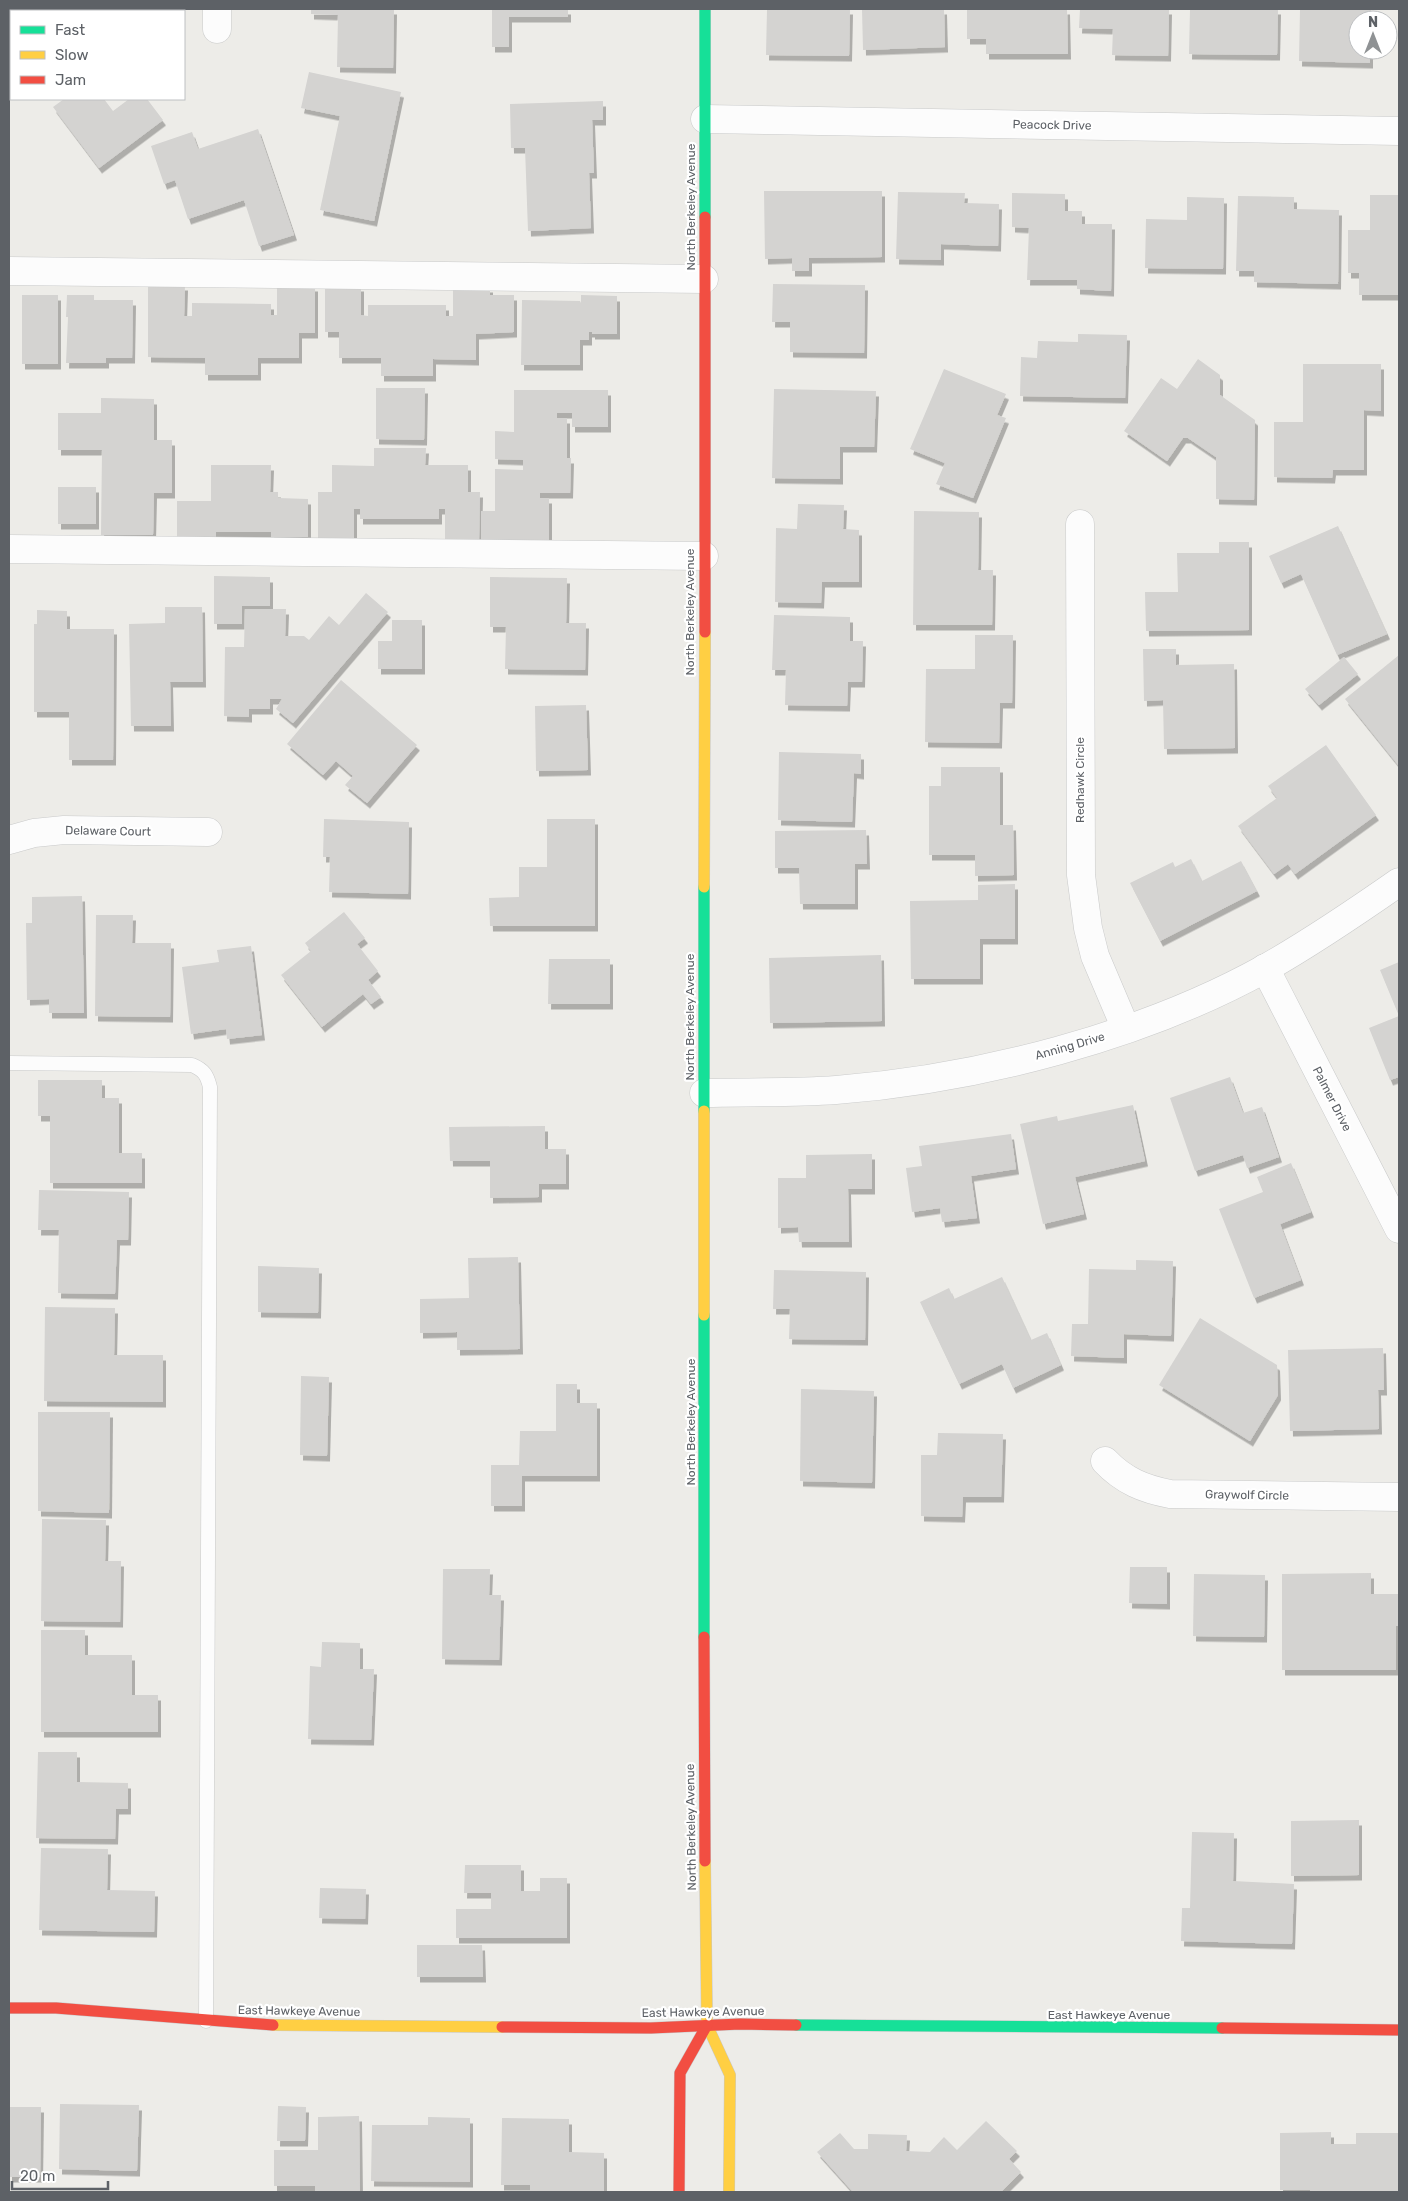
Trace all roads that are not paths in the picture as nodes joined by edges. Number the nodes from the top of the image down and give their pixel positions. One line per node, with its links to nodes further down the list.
1 (705, 9): 2 (street, North Berkeley Avenue)
2 (705, 119): 3 (street, Peacock Drive); 5 (street, North Berkeley Avenue)
3 (1399, 130)
4 (9, 272): 5 (street)
5 (704, 279): 8 (street, North Berkeley Avenue)
6 (1080, 524): 13 (street, Redhawk Circle)
7 (9, 549): 8 (street)
8 (704, 556): 15 (street, North Berkeley Avenue)
9 (208, 832): 10 (street, Delaware Court)
10 (9, 840)
11 (1399, 882): 12 (street, Anning Drive)
12 (1265, 968): 13 (street, Anning Drive); 16 (street, Palmer Drive)
13 (1126, 1029): 15 (street, Anning Drive)
14 (9, 1063): 20 (lane)
15 (704, 1093): 21 (street, North Berkeley Avenue)
16 (1399, 1229)
17 (1105, 1461): 18 (street, Graywolf Circle)
18 (1399, 1496)
19 (9, 2008): 20 (street, East Hawkeye Avenue)
20 (206, 2021): 21 (street, East Hawkeye Avenue)
21 (707, 2025): 22 (street, East Hawkeye Avenue); 23 (street, North Berkeley Avenue); 24 (street, North Berkeley Avenue)
22 (1399, 2030)
23 (680, 2192)
24 (729, 2192)

